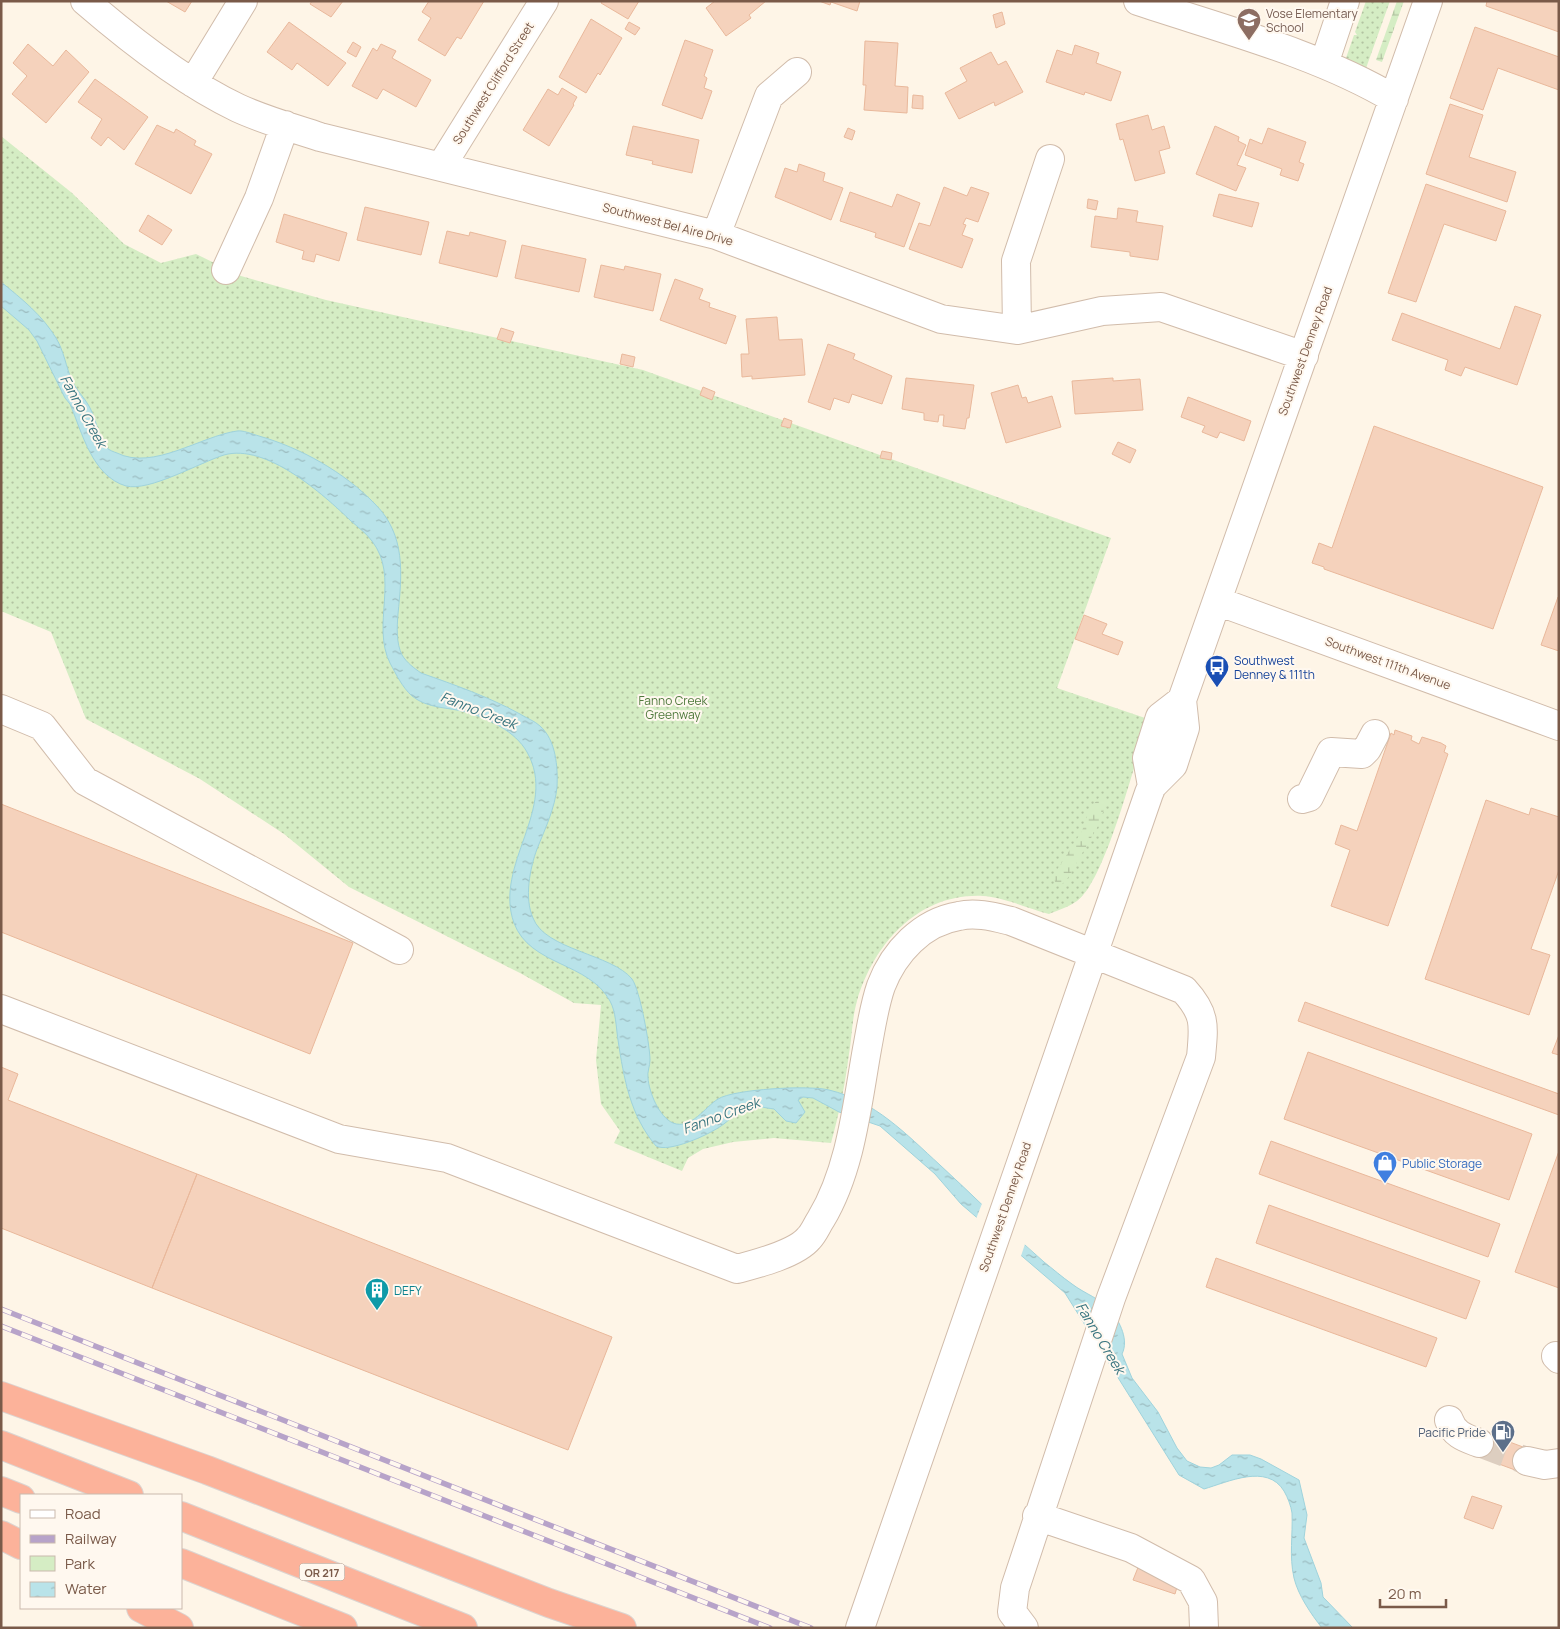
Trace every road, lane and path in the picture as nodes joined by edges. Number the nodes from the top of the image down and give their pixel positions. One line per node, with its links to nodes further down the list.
1 (85, 1): 9 (street, Southwest Bel Aire Drive)
2 (243, 1): 9 (street)
3 (544, 1): 13 (street, Southwest Clifford Street)
4 (1138, 1): 7 (street)
5 (1345, 1): 7 (street)
6 (1428, 1): 10 (street, Southwest Denney Road)
7 (1324, 64): 10 (street)
8 (797, 72): 14 (street)
9 (193, 83): 11 (street, Southwest Bel Aire Drive)
10 (1394, 99): 17 (street, Southwest Denney Road)
11 (285, 126): 13 (street, Southwest Bel Aire Drive); 15 (street)
12 (1050, 159): 16 (street)
13 (442, 166): 14 (street, Southwest Bel Aire Drive)
14 (716, 235): 16 (street, Southwest Bel Aire Drive)
15 (226, 270)
16 (1017, 330): 17 (street, Southwest Bel Aire Drive)
17 (1304, 356): 18 (street, Southwest Denney Road)
18 (1217, 600): 20 (street, Southwest 111th Avenue); 24 (street, Southwest Denney Road)
19 (1, 709): 23 (street)
20 (1559, 726)
21 (1375, 734): 22 (street)
22 (1302, 799)
23 (399, 950)
24 (1093, 953): 25 (street); 35 (street); 45 (street, Southwest Denney Road)
25 (1, 1009)
26 (1, 1396): 44 (highway)
27 (1449, 1420): 28 (street)
28 (1479, 1443)
29 (1, 1445): 33 (highway)
30 (1527, 1461): 31 (street)
31 (1559, 1464)
32 (1, 1491): 34 (highway)
33 (126, 1494)
34 (20, 1499)
35 (1041, 1507): 46 (street); 47 (street)
36 (182, 1516): 43 (highway, OR 217)
37 (1, 1535): 38 (highway)
38 (20, 1544)
39 (182, 1563): 42 (highway)
40 (143, 1609): 41 (highway)
41 (179, 1628)
42 (343, 1628)
43 (463, 1628)
44 (622, 1628)
45 (860, 1628)
46 (1024, 1628)
47 (1204, 1628)

